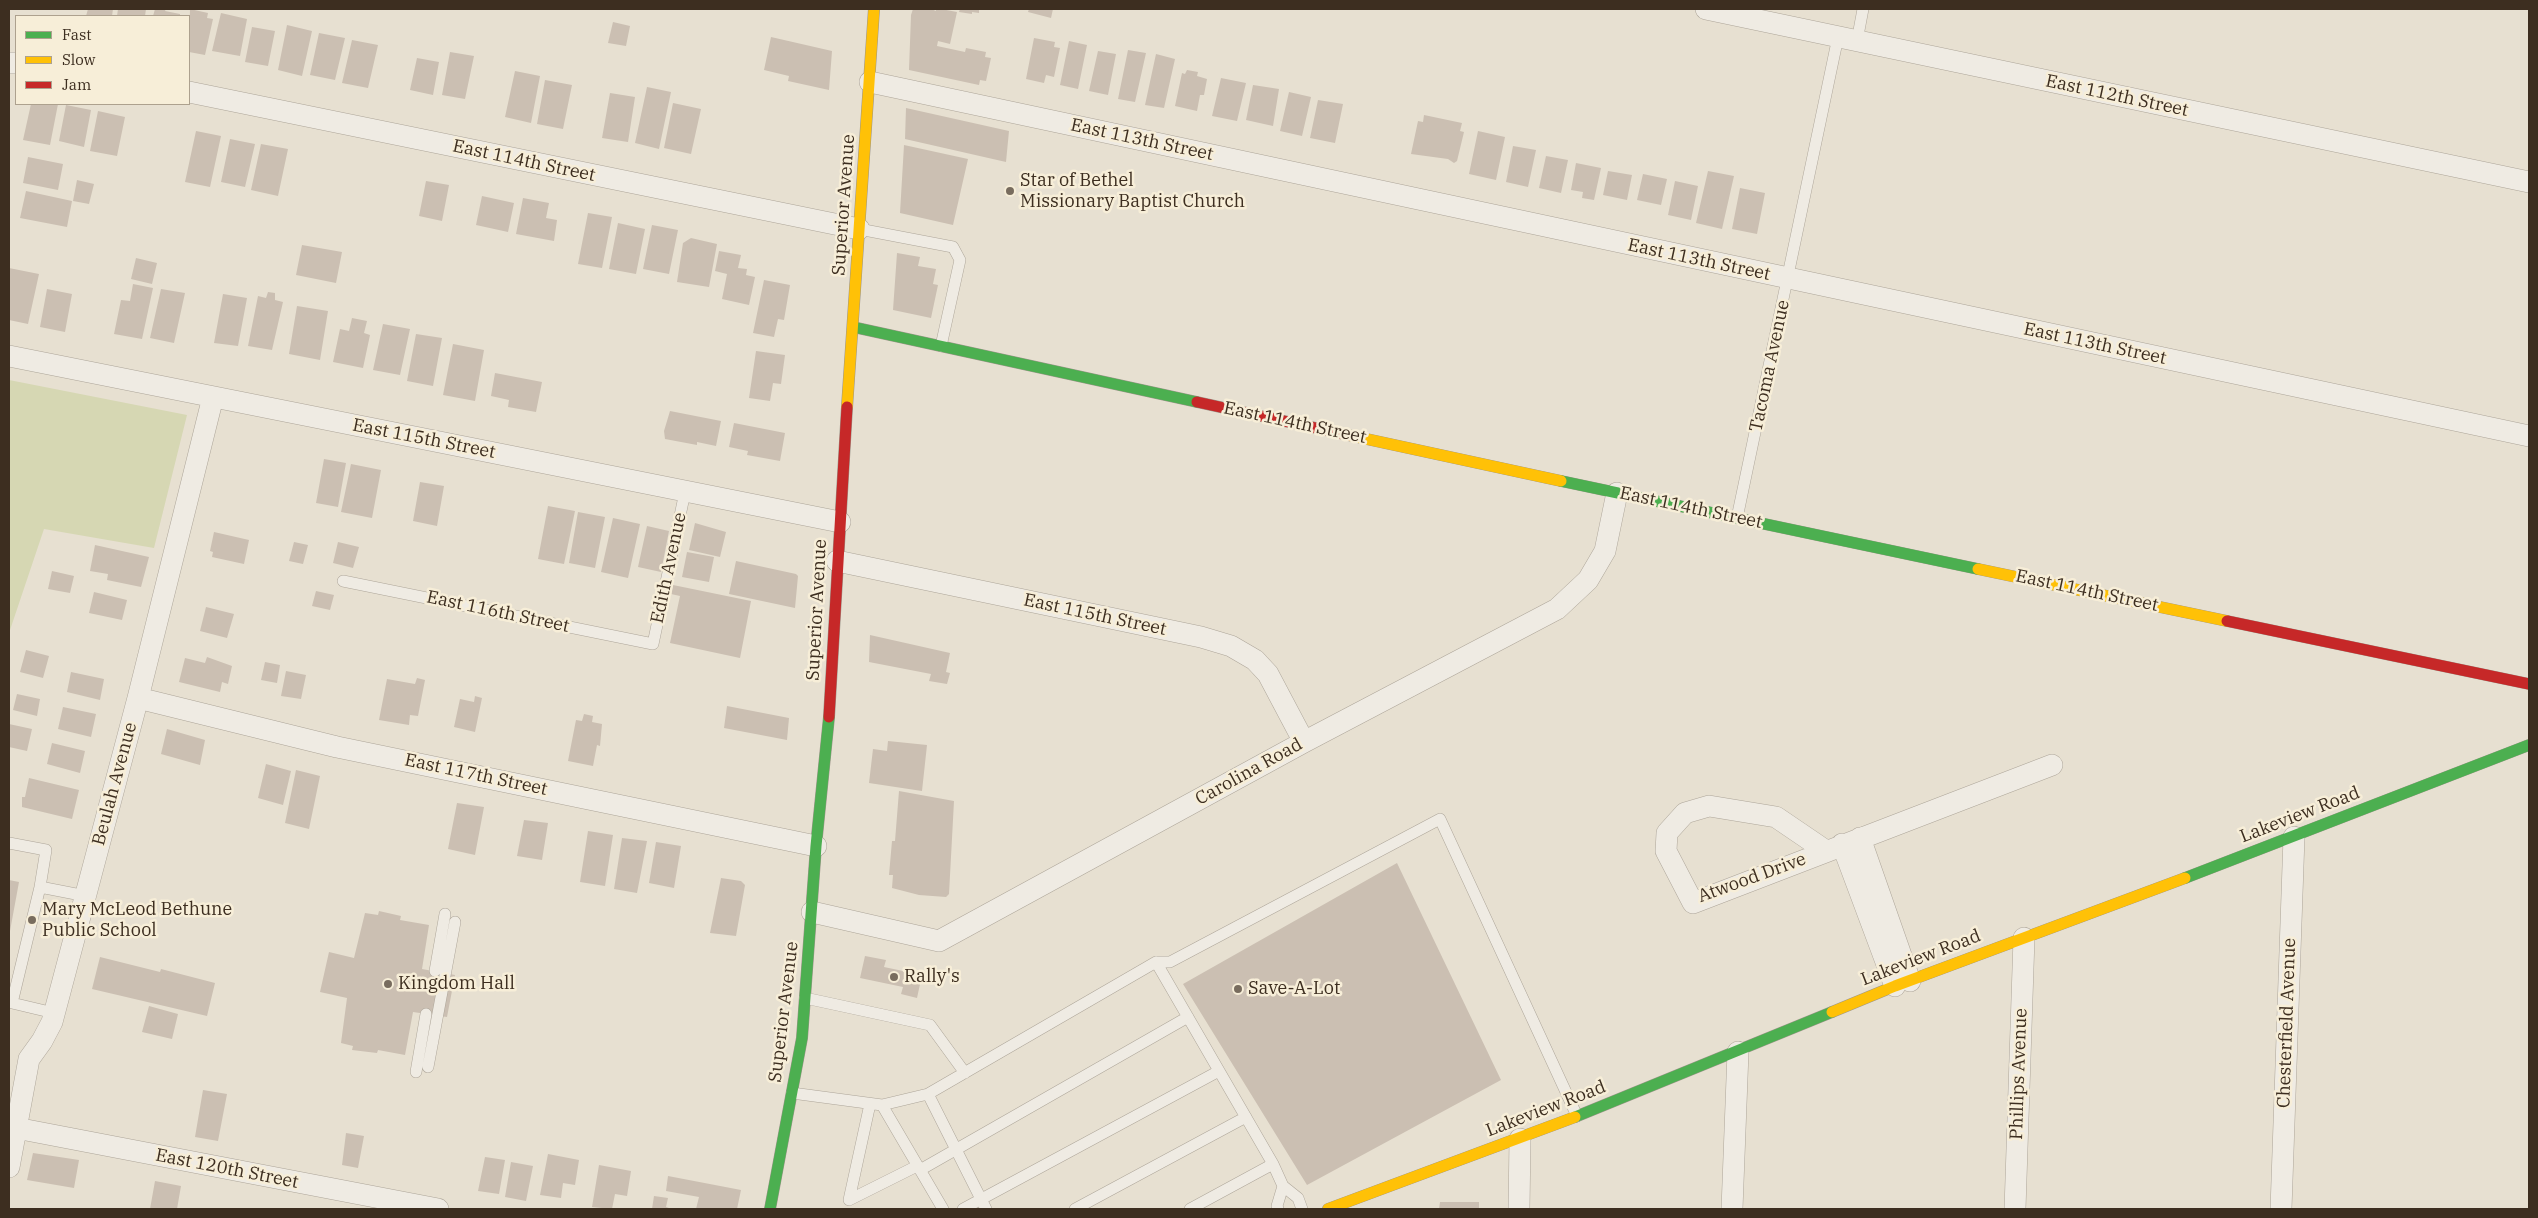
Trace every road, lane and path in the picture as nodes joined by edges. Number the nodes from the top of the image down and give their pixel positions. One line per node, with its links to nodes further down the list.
1 (874, 9): 5 (street, Superior Avenue)
2 (1706, 9): 4 (street, East 112th Street)
3 (1863, 9): 4 (lane, Tacoma Avenue)
4 (1847, 39): 7 (street, East 112th Street); 9 (lane, Tacoma Avenue)
5 (870, 82): 8 (street, Superior Avenue); 9 (street, East 113th Street)
6 (190, 92): 8 (street, East 114th Street)
7 (2529, 182)
8 (859, 229): 10 (street, Superior Avenue); 11 (lane)
9 (1789, 279): 14 (street, East 113th Street); 17 (lane, Tacoma Avenue)
10 (853, 327): 11 (street, East 114th Street); 18 (street, Superior Avenue)
11 (941, 346): 16 (street, East 114th Street)
12 (9, 356): 13 (street, East 115th Street)
13 (213, 397): 15 (street, East 115th Street); 23 (street, Beulah Avenue)
14 (2529, 436)
15 (685, 492): 18 (street, East 115th Street); 21 (lane, Edith Avenue)
16 (1617, 493): 17 (street, East 114th Street); 24 (street, Carolina Road)
17 (1737, 518): 22 (street, East 114th Street)
18 (840, 522): 19 (street, Superior Avenue)
19 (837, 561): 24 (street, East 115th Street); 30 (street, Superior Avenue)
20 (343, 580): 21 (lane, East 116th Street)
21 (653, 644)
22 (2529, 684)
23 (138, 698): 30 (street, East 117th Street); 32 (street, Beulah Avenue)
24 (1304, 742): 33 (street, Carolina Road)
25 (2529, 745): 27 (street, Lakeview Road)
26 (2052, 765): 29 (street, Atwood Drive)
27 (2294, 837): 36 (street, Lakeview Road); 75 (street, Chesterfield Avenue)
28 (9, 843): 31 (lane)
29 (1842, 844): 29 (street, Atwood Drive); 39 (street)
30 (816, 846): 33 (street, Superior Avenue)
31 (40, 886): 32 (lane); 41 (lane)
32 (86, 896): 41 (street, Beulah Avenue)
33 (812, 912): 40 (street, Superior Avenue)
34 (446, 914): 38 (lane)
35 (455, 922): 45 (lane)
36 (2024, 938): 39 (street, Lakeview Road); 74 (street, Phillips Avenue)
37 (1156, 962): 43 (lane); 48 (lane); 52 (lane)
38 (435, 971)
39 (1902, 983): 44 (street, Lakeview Road)
40 (805, 998): 48 (lane); 49 (street, Superior Avenue)
41 (54, 1013): 54 (street, Beulah Avenue)
42 (426, 1014): 47 (lane)
43 (1188, 1017): 46 (lane); 56 (lane)
44 (1738, 1052): 52 (street, Lakeview Road); 73 (street)
45 (428, 1067)
46 (1219, 1071): 53 (lane); 62 (lane)
47 (416, 1072)
48 (965, 1073): 50 (lane)
49 (792, 1093): 51 (lane); 64 (street, Superior Avenue)
50 (928, 1094): 51 (lane); 56 (lane)
51 (876, 1104): 60 (lane); 60 (lane)
52 (1577, 1116): 55 (street, Lakeview Road)
53 (1246, 1117): 58 (lane); 67 (lane)
54 (16, 1128): 57 (street, Beulah Avenue); 63 (street, East 120th Street)
55 (1520, 1139): 71 (street, Lakeview Road); 72 (street)
56 (955, 1151): 60 (lane); 62 (lane)
57 (9, 1163): 59 (street, Beulah Avenue)
58 (1273, 1164): 61 (lane); 68 (lane)
59 (9, 1167)
60 (919, 1168): 65 (lane)
61 (1283, 1186): 69 (lane); 70 (lane)
62 (983, 1204): 66 (lane)
63 (438, 1209)
64 (770, 1209)
65 (943, 1209)
66 (963, 1209)
67 (1075, 1209)
68 (1190, 1209)
69 (1278, 1209)
70 (1302, 1209)
71 (1328, 1209)
72 (1519, 1209)
73 (1732, 1209)
74 (2015, 1209)
75 (2281, 1209)

